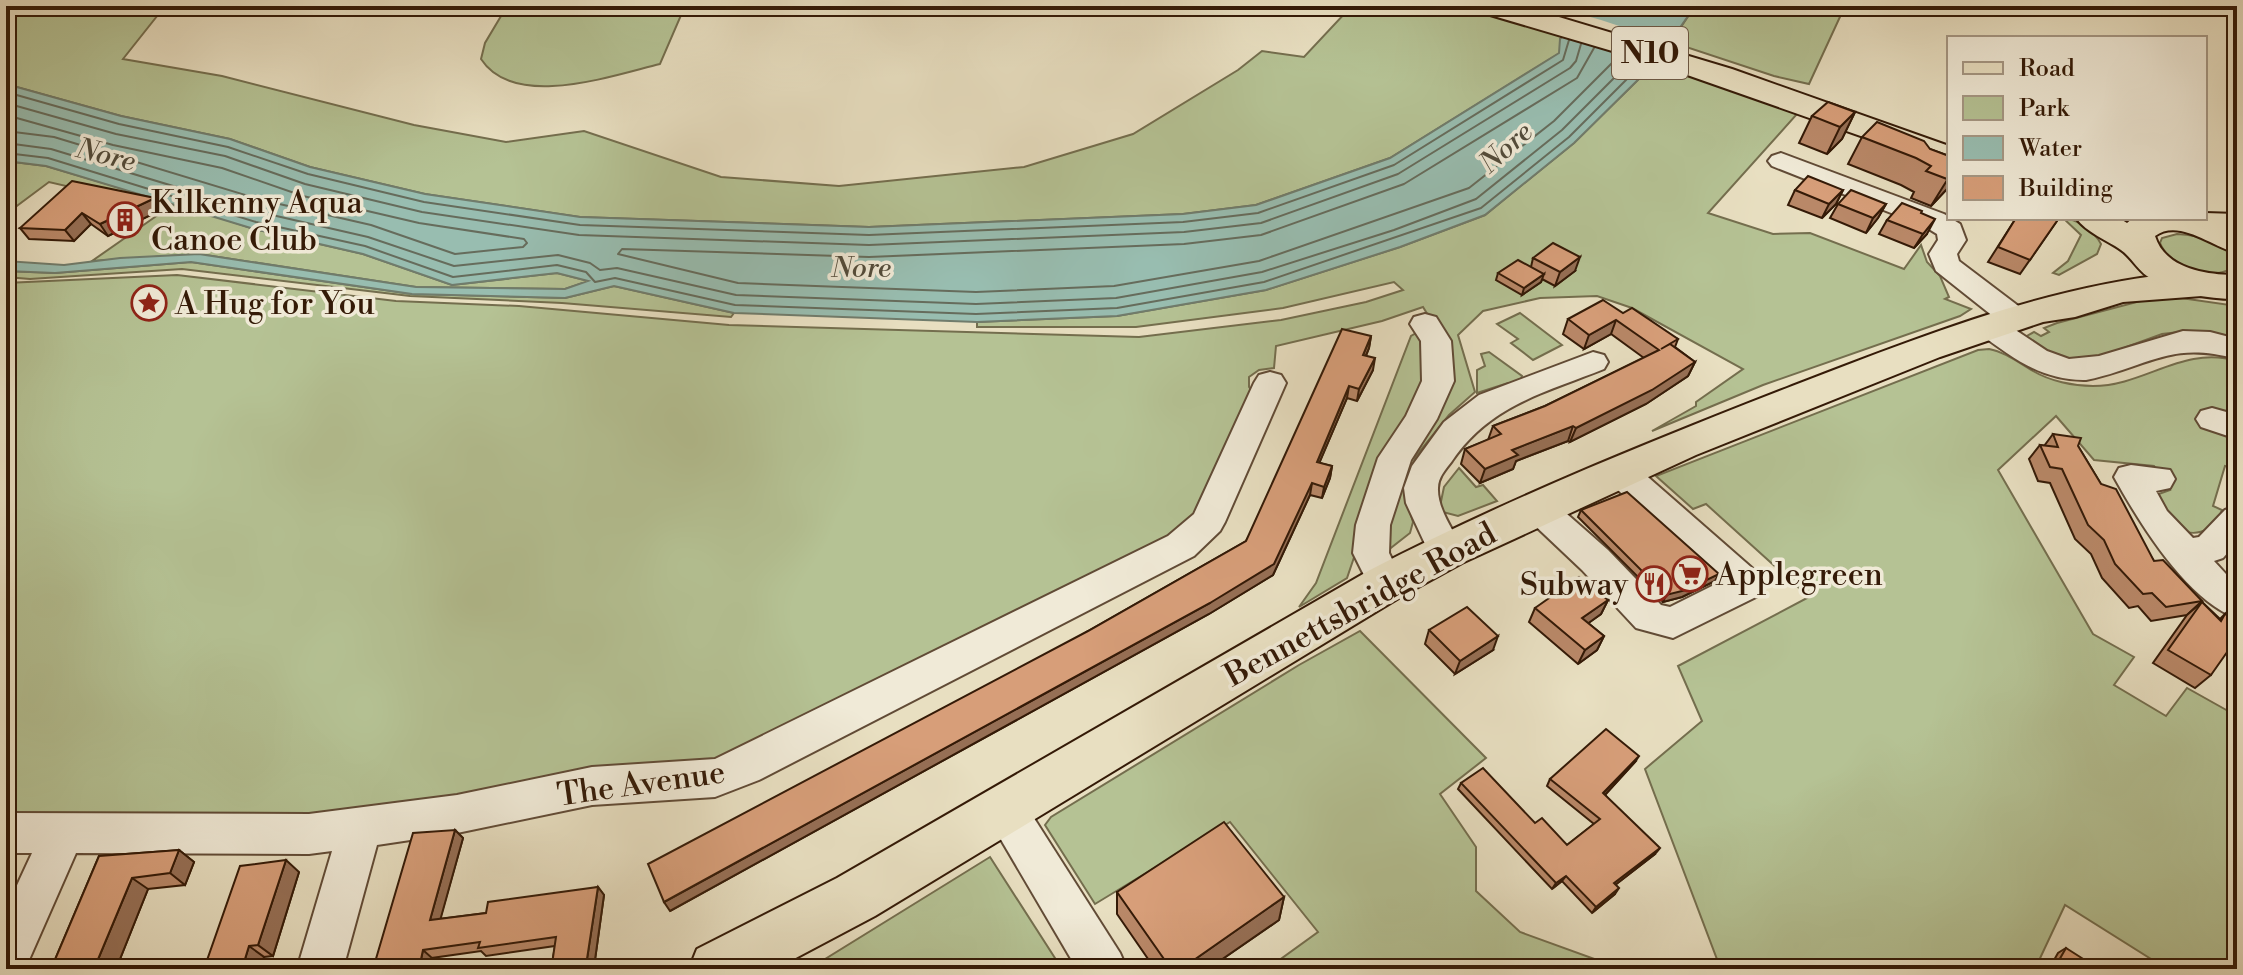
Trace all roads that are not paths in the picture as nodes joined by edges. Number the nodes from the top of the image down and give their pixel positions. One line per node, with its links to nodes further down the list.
1 (1490, 6): 3 (highway, N10)
2 (1526, 6): 3 (highway, N10)
3 (1812, 102): 4 (highway, N10); 6 (highway, N10)
4 (1947, 144)
5 (1782, 160): 7 (street)
6 (1937, 162)
7 (1941, 211): 13 (street)
8 (2103, 220): 10 (highway)
9 (2237, 224): 10 (main road)
10 (2159, 232): 11 (highway); 12 (highway); 13 (main road, Bennettsbridge Road)
11 (2237, 242)
12 (2231, 287): 13 (main road, Bennettsbridge Road)
13 (2014, 318): 15 (street); 21 (main road, Bennettsbridge Road)
14 (1425, 324): 26 (street)
15 (2237, 349)
16 (1518, 361): 19 (street)
17 (1593, 362): 19 (street)
18 (1270, 383): 29 (street, The Avenue)
19 (1545, 383): 24 (street)
20 (2103, 488): 25 (street)
21 (1652, 509): 23 (main road, Bennettsbridge Road); 23 (street)
22 (2237, 519): 25 (street)
23 (1580, 536): 24 (main road, Bennettsbridge Road)
24 (1446, 551): 26 (main road, Bennettsbridge Road)
25 (2186, 554): 27 (street)
26 (1386, 583): 28 (main road, Bennettsbridge Road)
27 (2237, 603)
28 (1004, 809): 34 (main road, Bennettsbridge Road); 35 (street)
29 (360, 827): 30 (street, The Avenue); 33 (street)
30 (64, 832): 31 (street, The Avenue); 32 (street)
31 (6, 833)
32 (6, 959)
33 (320, 969)
34 (717, 969)
35 (1104, 969)

